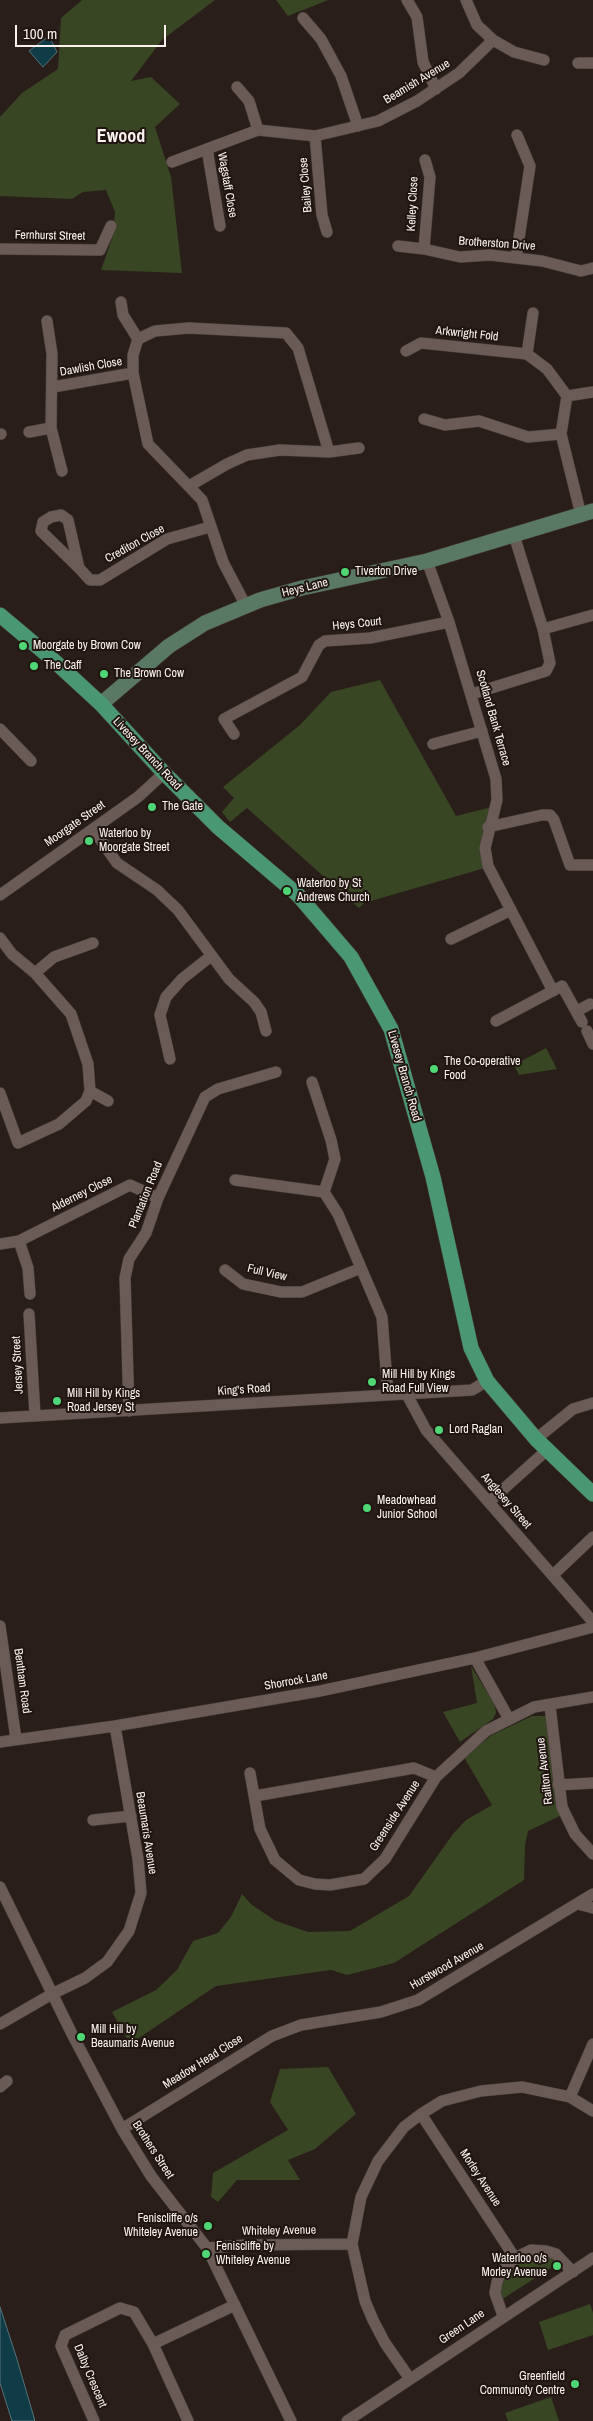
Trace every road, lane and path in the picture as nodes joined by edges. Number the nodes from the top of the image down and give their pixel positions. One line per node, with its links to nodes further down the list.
1 (407, 0): 9 (street)
2 (466, 0): 4 (street)
3 (303, 18): 10 (street)
4 (493, 40): 5 (street); 9 (street, Beamish Avenue)
5 (544, 60)
6 (578, 63): 7 (street)
7 (593, 64)
8 (237, 88): 11 (street)
9 (436, 89): 10 (street, Beamish Avenue)
10 (358, 126): 13 (street, Beamish Avenue)
11 (258, 130): 13 (street, Beamish Avenue); 14 (street, Beamish Avenue)
12 (517, 135): 23 (street)
13 (315, 136): 19 (street, Bailey Close)
14 (207, 149): 16 (street, Beamish Avenue); 18 (street, Wagstaff Close)
15 (425, 160): 22 (street, Kelley Close)
16 (172, 162)
17 (111, 226): 21 (street, Fernhurst Street)
18 (220, 226)
19 (327, 232)
20 (398, 246): 22 (street, Brotherston Drive)
21 (0, 249)
22 (424, 249): 23 (street, Brotherston Drive)
23 (516, 258): 24 (street, Brotherston Drive)
24 (593, 268)
25 (121, 302): 28 (street)
26 (533, 313): 30 (street)
27 (47, 322): 32 (street, Dawlish Close)
28 (138, 339): 31 (street); 40 (street)
29 (406, 350): 30 (street, Arkwright Fold)
30 (527, 354): 34 (street, Arkwright Fold)
31 (133, 373): 32 (street, Dawlish Close); 42 (street)
32 (53, 387): 36 (street, Dawlish Close)
33 (593, 392): 34 (street)
34 (567, 396): 38 (street)
35 (424, 420): 38 (street)
36 (51, 428): 37 (street); 41 (street, Dawlish Close)
37 (29, 432)
38 (561, 434): 43 (street)
39 (359, 448): 40 (street)
40 (329, 452): 42 (street)
41 (62, 471)
42 (189, 486): 44 (street)
43 (587, 513): 45 (street, Heys Lane)
44 (210, 528): 47 (street, Crediton Close); 48 (street)
45 (514, 535): 46 (street, Heys Lane); 52 (street)
46 (427, 561): 48 (street, Heys Lane); 51 (street, Scotland Bank Terrace)
47 (78, 568)
48 (246, 606): 54 (street, Heys Lane)
49 (0, 615): 54 (main road, Livesey Branch Road)
50 (593, 615): 52 (street)
51 (449, 622): 53 (street, Scotland Bank Terrace); 57 (street, Heys Court)
52 (543, 629): 53 (street)
53 (472, 694): 56 (street, Scotland Bank Terrace)
54 (101, 704): 60 (main road, Livesey Branch Road)
55 (0, 729): 59 (street)
56 (482, 731): 58 (street); 61 (street, Scotland Bank Terrace)
57 (234, 734)
58 (433, 744)
59 (31, 761)
60 (164, 773): 62 (street, Moorgate Street); 91 (main road, Livesey Branch Road)
61 (488, 828): 63 (street); 65 (street, Scotland Bank Terrace)
62 (93, 829): 64 (street, Moorgate Street); 69 (street)
63 (593, 865)
64 (1, 892)
65 (511, 910): 67 (street); 71 (street, Scotland Bank Terrace)
66 (0, 938): 70 (street)
67 (450, 939)
68 (93, 943): 70 (street)
69 (211, 956): 74 (street); 76 (street)
70 (35, 972): 79 (street)
71 (553, 991): 73 (street); 75 (street)
72 (590, 1004): 75 (street)
73 (496, 1021)
74 (266, 1031)
75 (587, 1031)
76 (170, 1059)
77 (276, 1072): 84 (street, Plantation Road)
78 (312, 1082): 83 (street)
79 (90, 1091): 80 (street); 81 (street)
80 (0, 1093)
81 (108, 1101)
82 (235, 1180): 83 (street)
83 (324, 1192): 87 (street)
84 (158, 1198): 85 (street, Alderney Close); 95 (street, Plantation Road)
85 (19, 1241): 86 (street, Alderney Close); 89 (street)
86 (0, 1244)
87 (361, 1268): 88 (street, Full View); 93 (street)
88 (224, 1270)
89 (30, 1294)
90 (29, 1314): 96 (street, Jersey Street)
91 (487, 1381): 92 (street, King's Road); 98 (main road, Livesey Branch Road)
92 (406, 1393): 93 (street, King's Road); 101 (street, Anglesey Street)
93 (388, 1395): 95 (street, King's Road)
94 (593, 1403): 98 (street)
95 (129, 1411): 96 (street, King's Road)
96 (35, 1415): 97 (street, King's Road)
97 (0, 1418)
98 (536, 1440): 99 (main road, Livesey Branch Road)
99 (547, 1450): 100 (main road, Livesey Branch Road); 101 (street)
100 (593, 1494)
101 (489, 1502): 103 (street, Anglesey Street)
102 (593, 1537): 103 (street)
103 (553, 1575): 104 (street, Anglesey Street)
104 (593, 1622)
105 (0, 1626): 112 (street, Bentham Road)
106 (593, 1627): 107 (street, Shorrock Lane)
107 (475, 1658): 110 (street); 111 (street, Shorrock Lane)
108 (593, 1697): 109 (street, Greenside Avenue)
109 (550, 1706): 110 (street, Greenside Avenue); 117 (street, Railton Avenue)
110 (509, 1719): 115 (street, Greenside Avenue)
111 (114, 1726): 112 (street, Shorrock Lane); 119 (street, Beaumaris Avenue)
112 (16, 1739): 113 (street, Shorrock Lane)
113 (0, 1742)
114 (250, 1773): 118 (street, Greenside Avenue)
115 (436, 1776): 118 (street, Greenside Avenue); 118 (street, Greenside Avenue)
116 (593, 1783): 117 (street)
117 (558, 1785): 121 (street, Railton Avenue)
118 (255, 1796)
119 (131, 1816): 120 (street); 126 (street, Beaumaris Avenue)
120 (93, 1820)
121 (593, 1854)
122 (0, 1887): 126 (street, Brothers Street)
123 (593, 1894): 124 (street, Hurstwood Avenue)
124 (578, 1904): 125 (street); 128 (street, Hurstwood Avenue)
125 (593, 1908)
126 (52, 1994): 127 (street, Beaumaris Avenue); 133 (street, Brothers Street)
127 (0, 2024)
128 (301, 2025): 133 (street, Meadow Head Close)
129 (593, 2044): 130 (street)
130 (570, 2097): 131 (street); 132 (street)
131 (593, 2111)
132 (421, 2114): 134 (street); 136 (street, Morley Avenue)
133 (122, 2129): 135 (street, Brothers Street)
134 (352, 2244): 135 (street, Whiteley Avenue); 142 (street)
135 (207, 2248): 139 (street, Brothers Street)
136 (515, 2258): 138 (street); 140 (street)
137 (593, 2258): 138 (street, Green Lane)
138 (573, 2272): 140 (street, Green Lane)
139 (235, 2305): 141 (street); 145 (street, Brothers Street)
140 (503, 2316): 142 (street, Green Lane)
141 (153, 2344): 143 (street, Dalby Crescent); 144 (street, Dalby Crescent)
142 (410, 2379): 146 (street, Green Lane)
143 (94, 2421)
144 (188, 2421)
145 (291, 2421)
146 (347, 2421)

